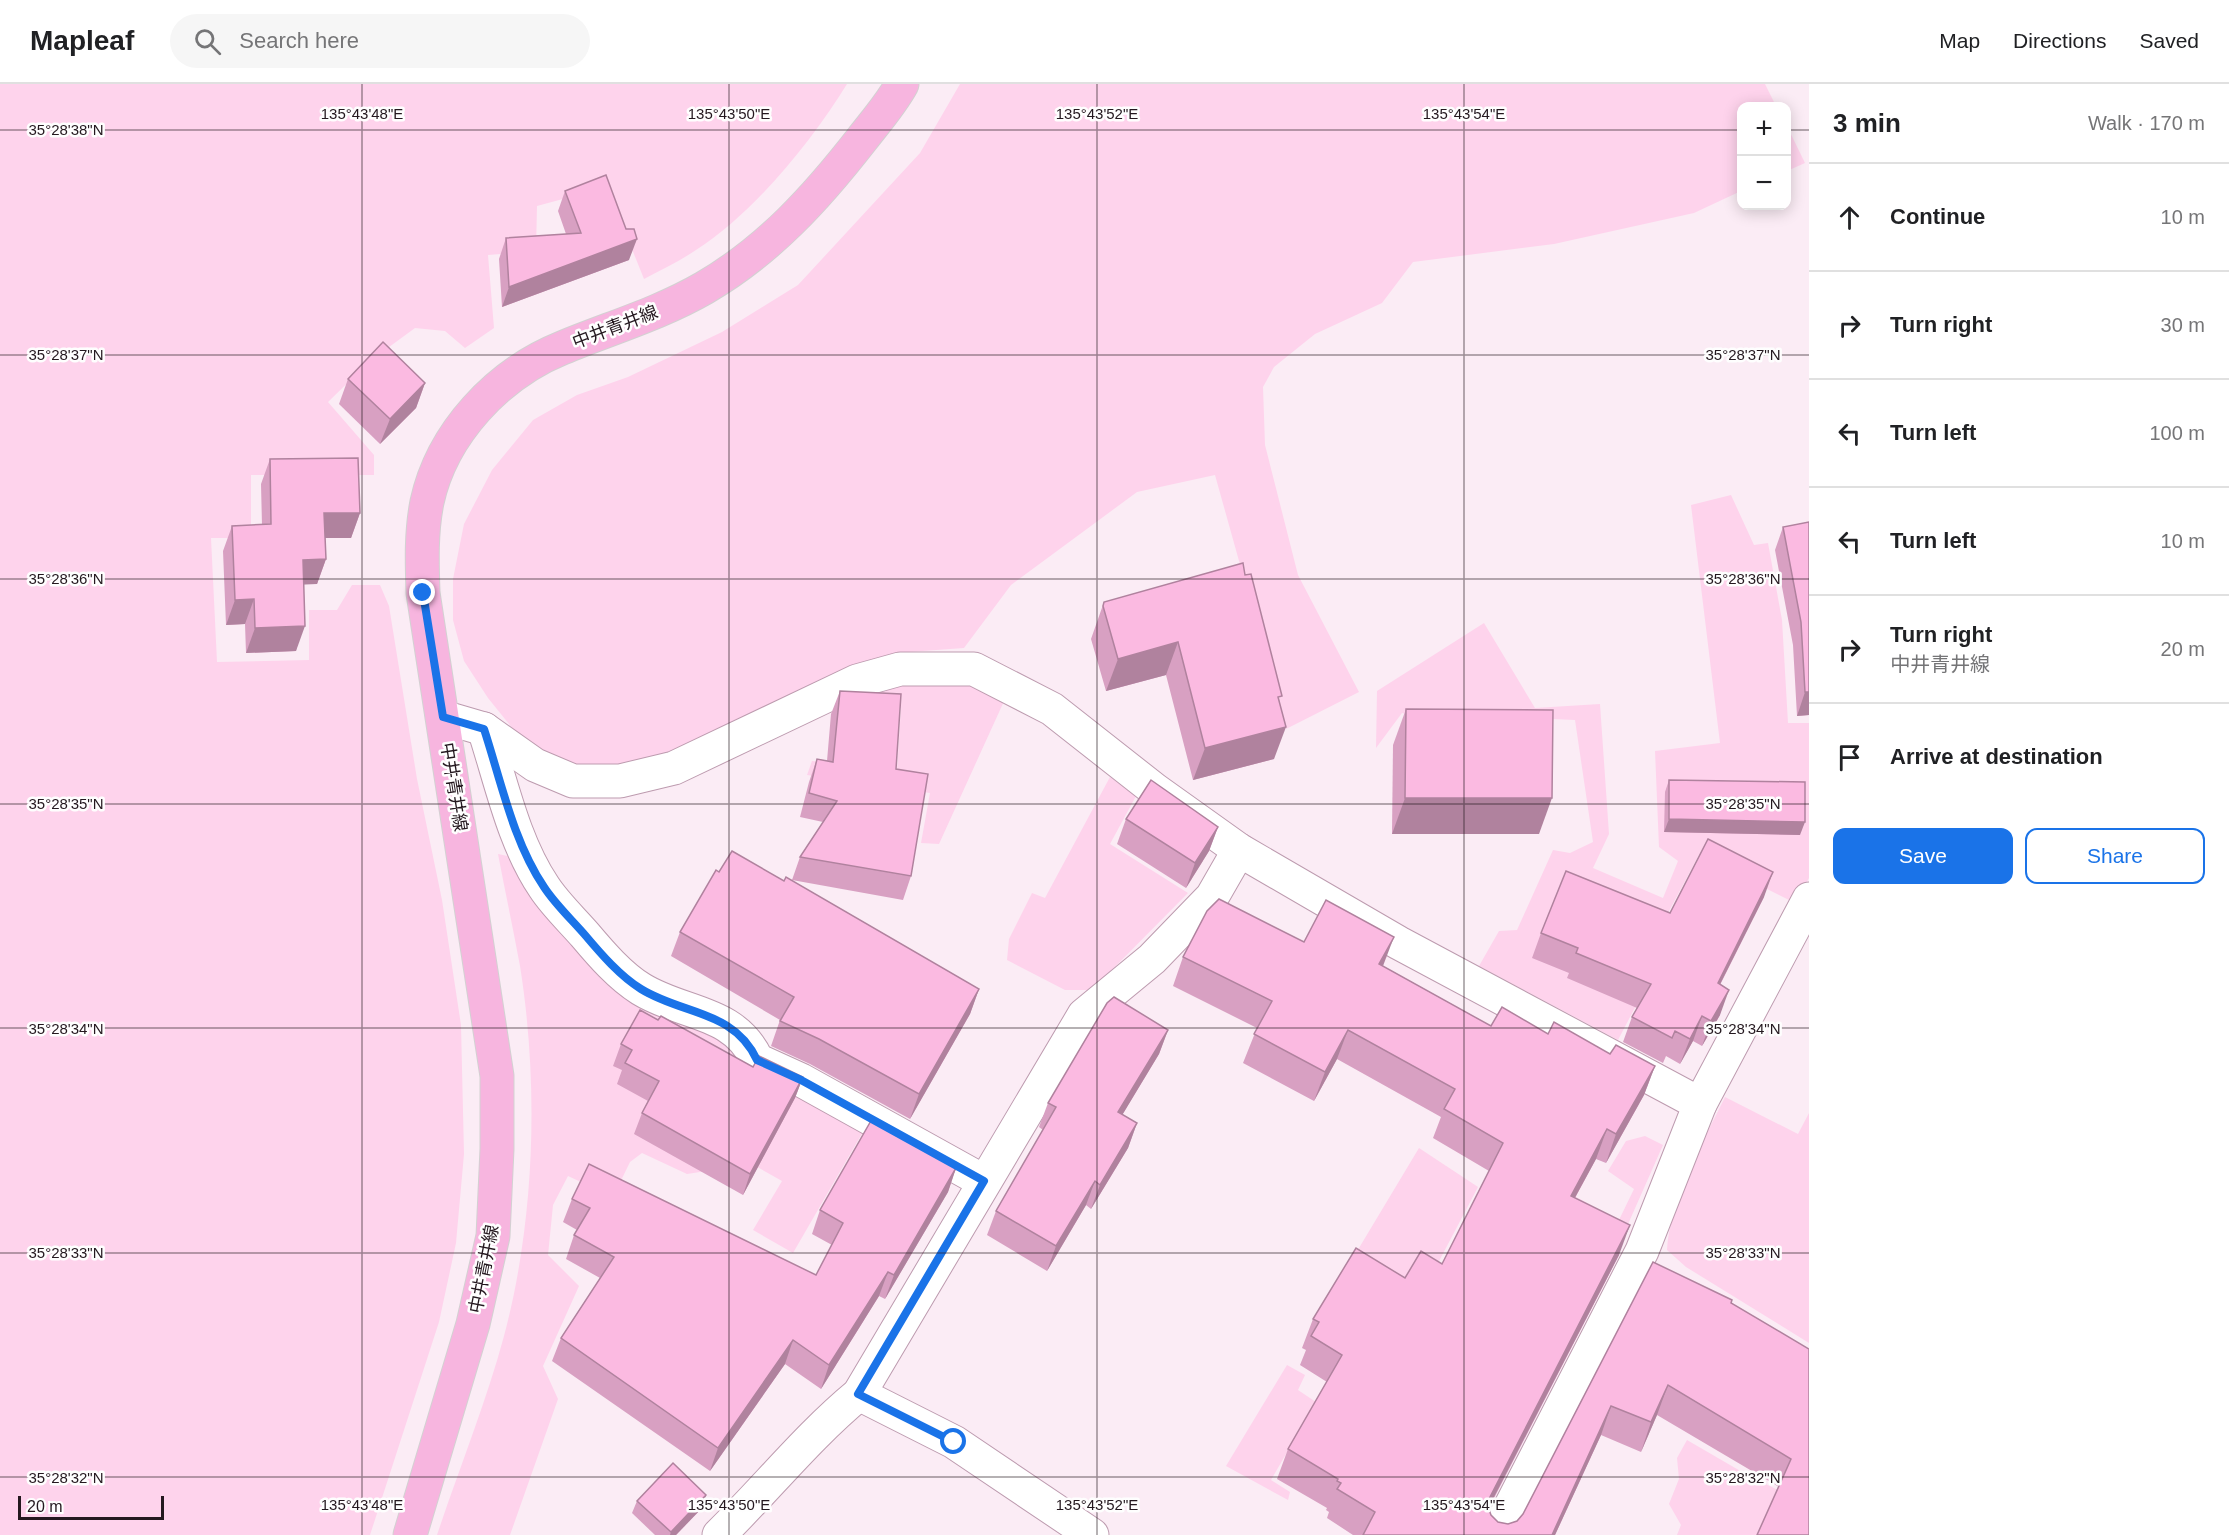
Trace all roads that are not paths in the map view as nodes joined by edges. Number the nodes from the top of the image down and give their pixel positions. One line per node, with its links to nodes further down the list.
1 (902, 84): 2 (main road, 中井青井線)
2 (443, 717): 3 (street); 11 (main road, 中井青井線)
3 (484, 729): 4 (street); 7 (street)
4 (1239, 850): 6 (street); 7 (street)
5 (1809, 899): 6 (street)
6 (1700, 1104): 8 (street)
7 (984, 1181): 10 (street)
8 (1642, 1251): 9 (street); 14 (street)
9 (1668, 1270)
10 (858, 1394): 12 (street); 13 (street)
11 (410, 1535)
12 (719, 1535)
13 (1092, 1535)
14 (1496, 1535)

